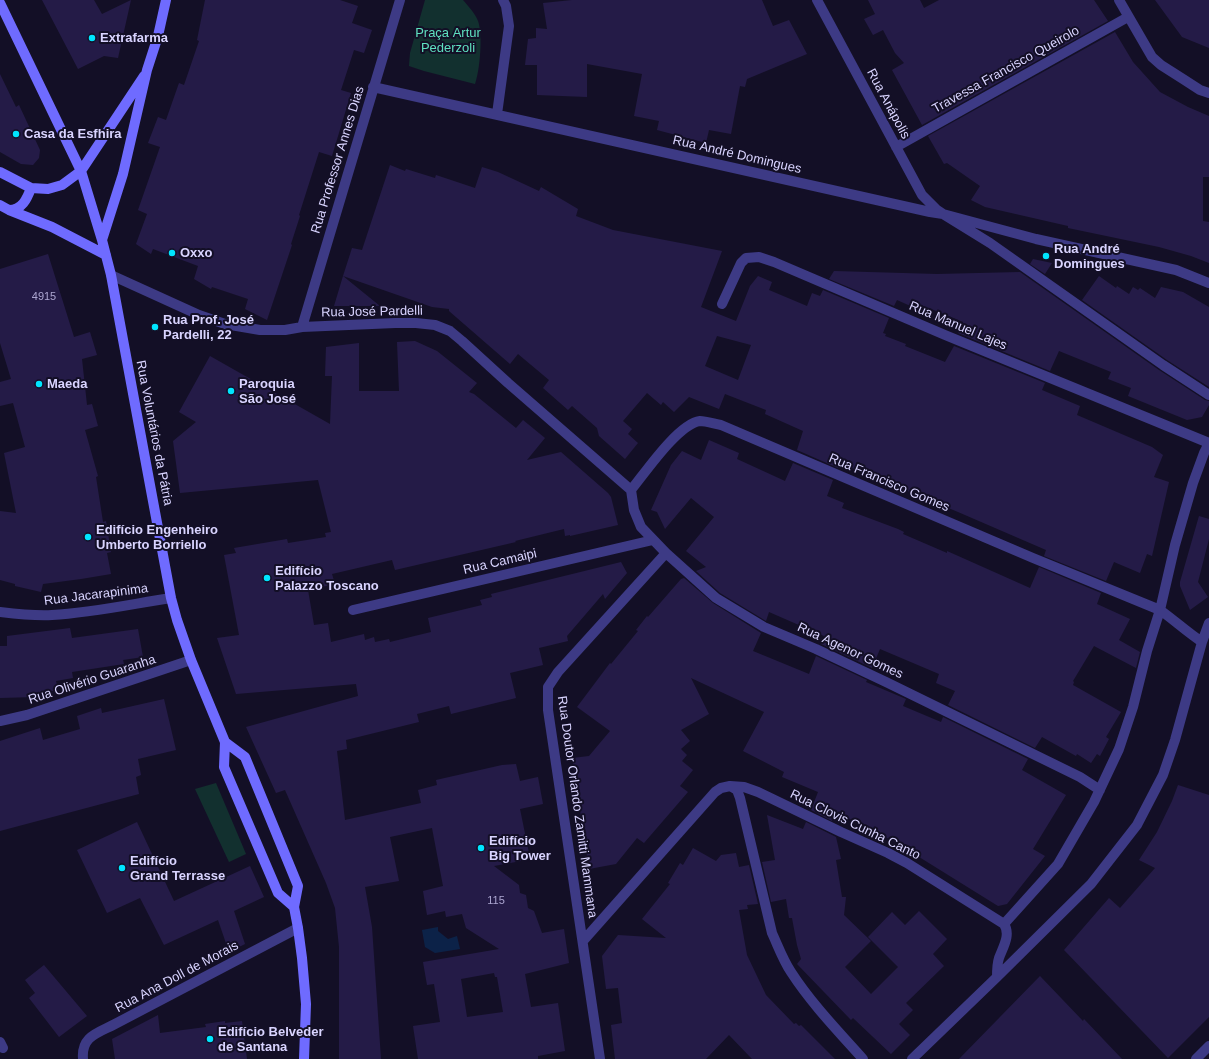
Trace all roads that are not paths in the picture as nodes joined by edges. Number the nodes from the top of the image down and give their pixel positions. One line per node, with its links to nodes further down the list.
1 (166, 0): 8 (main road)
2 (400, 0): 9 (street, Rua Professor Annes Dias)
3 (503, 0): 11 (street)
4 (817, 0): 12 (street, Rua Anápolis)
5 (1119, 0): 7 (street)
6 (0, 3): 13 (main road, Rua Voluntários da Pátria)
7 (1128, 17): 10 (street); 12 (street, Travessa Francisco Queirolo)
8 (147, 70): 13 (main road); 19 (main road)
9 (373, 87): 11 (street, Rua André Domingues); 24 (street, Rua Professor Annes Dias)
10 (1209, 93)
11 (497, 114): 18 (street, Rua André Domingues)
12 (896, 147): 18 (street, Rua Anápolis)
13 (81, 171): 15 (main road); 19 (main road, Rua Voluntários da Pátria)
14 (0, 172): 15 (main road)
15 (30, 188): 17 (main road)
16 (0, 205): 17 (main road)
17 (9, 210): 20 (main road)
18 (943, 214): 22 (street, Rua André Domingues); 25 (street)
19 (102, 240): 20 (main road, Rua Voluntários da Pátria)
20 (106, 255): 21 (main road, Rua Voluntários da Pátria)
21 (110, 275): 24 (street, Rua José Pardelli); 30 (main road, Rua Voluntários da Pátria)
22 (1209, 283)
23 (722, 304): 26 (street, Rua Manuel Lajes)
24 (302, 327): 27 (street, Rua José Pardelli)
25 (1209, 395)
26 (1209, 443): 32 (street)
27 (631, 490): 28 (street, Rua Agenor Gomes); 32 (street, Rua Francisco Gomes)
28 (653, 540): 29 (street, Rua Agenor Gomes); 31 (street, Rua Camaipi)
29 (666, 553): 40 (street, Rua Agenor Gomes); 44 (street, Rua Doutor Orlando Zamitti Mammana)
30 (171, 598): 33 (street, Rua Jacarapinima); 36 (main road, Rua Voluntários da Pátria)
31 (353, 610)
32 (1160, 610): 35 (street, Rua Francisco Gomes); 40 (street)
33 (0, 612)
34 (1209, 623): 35 (street)
35 (1202, 642): 45 (street)
36 (191, 660): 37 (street, Rua Olivério Guaranha); 38 (main road, Rua Voluntários da Pátria)
37 (0, 720)
38 (225, 742): 41 (main road, Rua Voluntários da Pátria); 41 (main road)
39 (730, 786): 42 (street, Rua Clovis Cunha Canto); 44 (street); 51 (street)
40 (1100, 790): 42 (street)
41 (294, 907): 43 (main road)
42 (1004, 924): 45 (street)
43 (298, 928): 48 (street, Rua Ana Doll de Morais); 49 (main road)
44 (584, 941): 50 (street, Rua Doutor Orlando Zamitti Mammana)
45 (997, 977): 47 (street)
46 (1209, 1046): 52 (street)
47 (916, 1058)
48 (83, 1059)
49 (304, 1059)
50 (600, 1059)
51 (863, 1059)
52 (1196, 1059)

